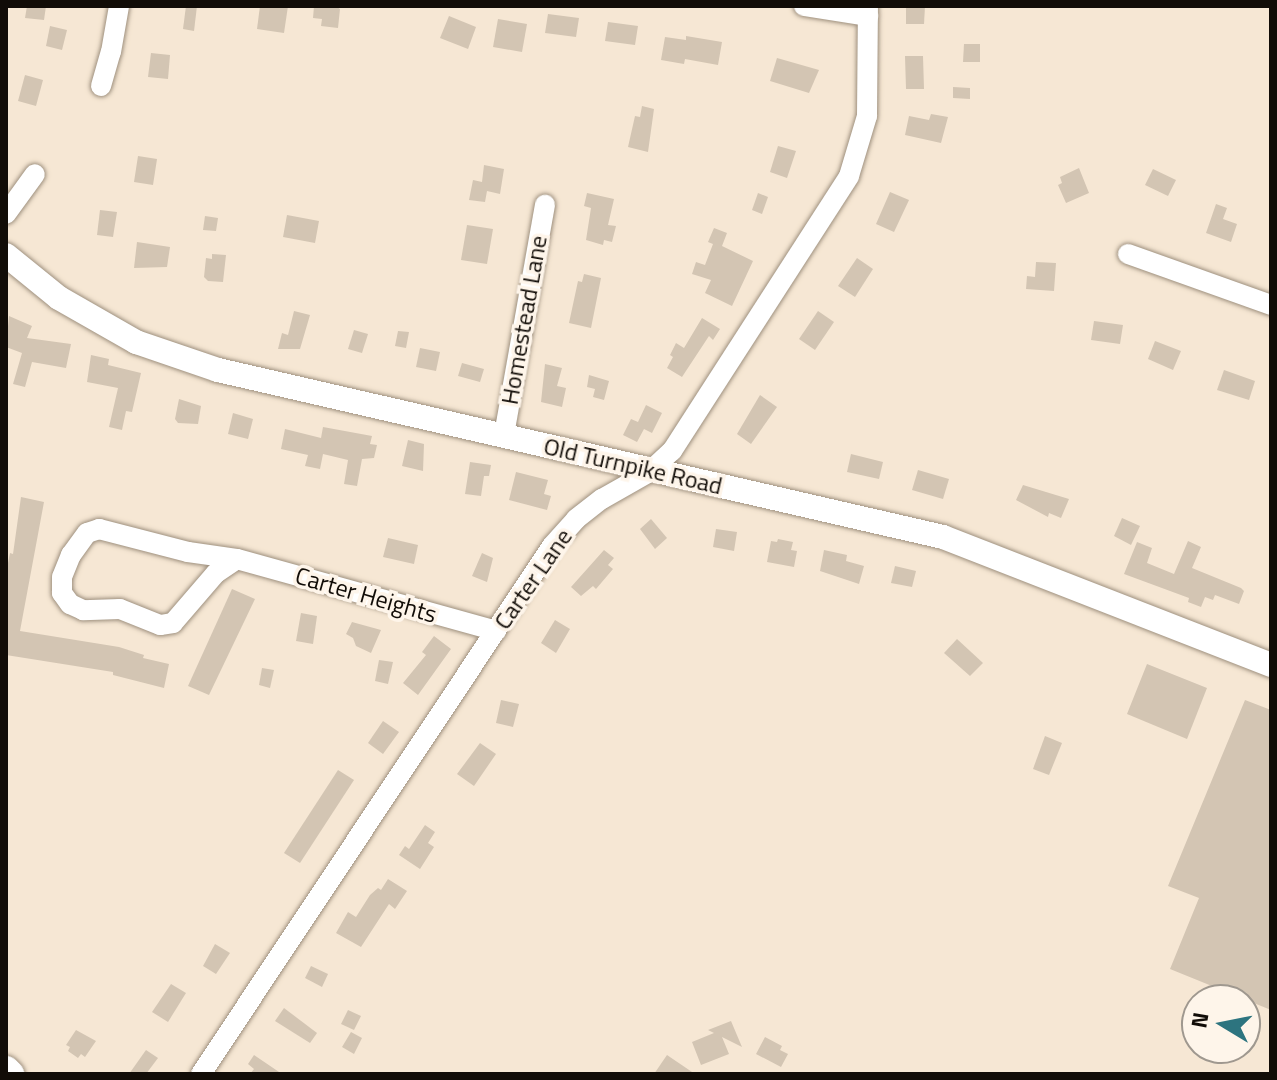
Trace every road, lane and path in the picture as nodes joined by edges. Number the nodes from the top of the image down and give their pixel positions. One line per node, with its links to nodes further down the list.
1 (119, 6): 4 (street)
2 (804, 6): 3 (street)
3 (868, 11): 12 (street, Carter Lane)
4 (101, 86)
5 (35, 174): 7 (street)
6 (545, 205): 11 (street, Homestead Lane)
7 (6, 214)
8 (1128, 254): 10 (street)
9 (6, 255): 11 (main road, Old Turnpike Road)
10 (1271, 305)
11 (504, 435): 12 (main road, Old Turnpike Road)
12 (651, 471): 14 (street, Carter Lane); 15 (main road, Old Turnpike Road)
13 (237, 559): 13 (street, Carter Heights); 14 (street, Carter Heights)
14 (496, 631): 18 (street, Carter Lane)
15 (1271, 665)
16 (6, 1070): 17 (highway)
17 (10, 1074)
18 (201, 1074)

